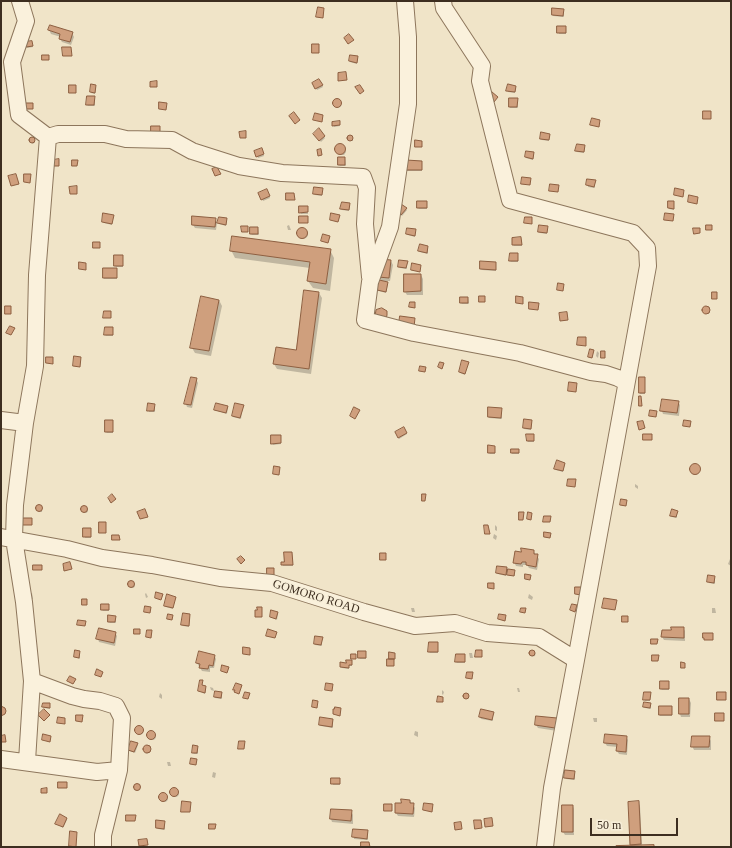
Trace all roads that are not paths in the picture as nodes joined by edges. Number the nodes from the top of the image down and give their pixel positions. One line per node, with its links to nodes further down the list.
1 (20, 1): 4 (street)
2 (405, 1): 6 (street)
3 (443, 1): 7 (street)
4 (7, 61): 5 (street)
5 (48, 137): 6 (street); 9 (street)
6 (370, 282): 7 (street)
7 (626, 382): 11 (street)
8 (1, 420): 9 (street)
9 (25, 424): 10 (street)
10 (7, 538): 11 (street, GOMORO ROAD); 12 (street)
11 (576, 660): 17 (street)
12 (32, 681): 14 (street); 15 (street)
13 (1, 759): 14 (street)
14 (27, 761): 15 (street)
15 (119, 770): 16 (street)
16 (103, 847)
17 (545, 847)

